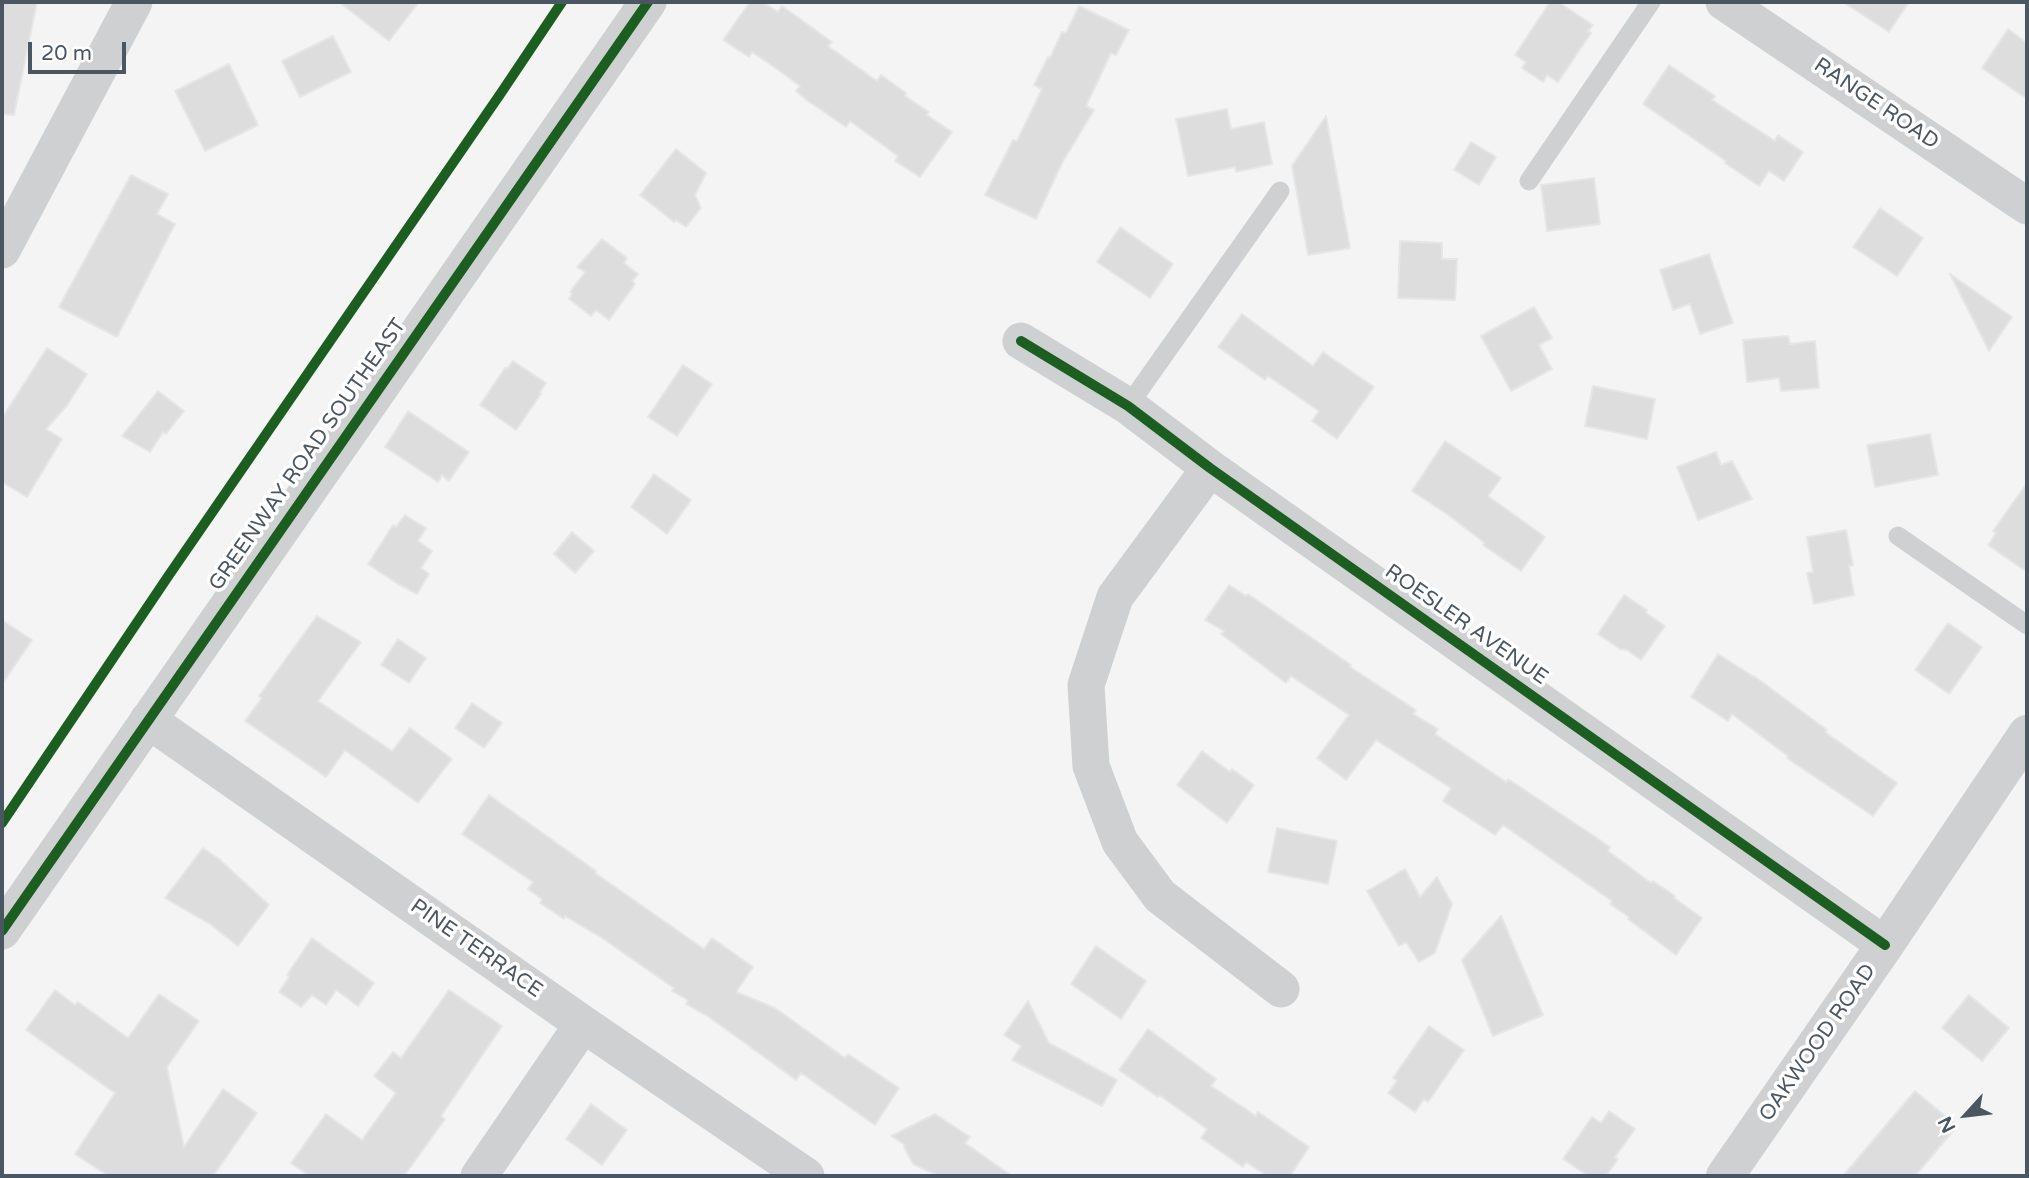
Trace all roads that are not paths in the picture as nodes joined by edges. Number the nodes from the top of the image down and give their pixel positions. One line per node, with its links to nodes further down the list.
1 (134, 2): 8 (street)
2 (648, 2): 14 (street, GREENWAY ROAD SOUTHEAST)
3 (1651, 2): 5 (lane)
4 (1724, 2): 7 (street, RANGE ROAD)
5 (1528, 181)
6 (1280, 191): 10 (lane)
7 (2027, 206)
8 (2, 250)
9 (1021, 341): 10 (street, ROESLER AVENUE)
10 (1128, 406): 11 (street, ROESLER AVENUE)
11 (1210, 467): 17 (street, ROESLER AVENUE); 18 (street)
12 (1898, 536): 13 (lane)
13 (2027, 625)
14 (148, 720): 16 (street, GREENWAY ROAD SOUTHEAST); 19 (street, PINE TERRACE)
15 (2027, 734): 17 (street, OAKWOOD ROAD)
16 (2, 931)
17 (1885, 945): 22 (street, OAKWOOD ROAD)
18 (1281, 989)
19 (583, 1024): 20 (street); 21 (street, PINE TERRACE)
20 (479, 1176)
21 (806, 1176)
22 (1725, 1176)

